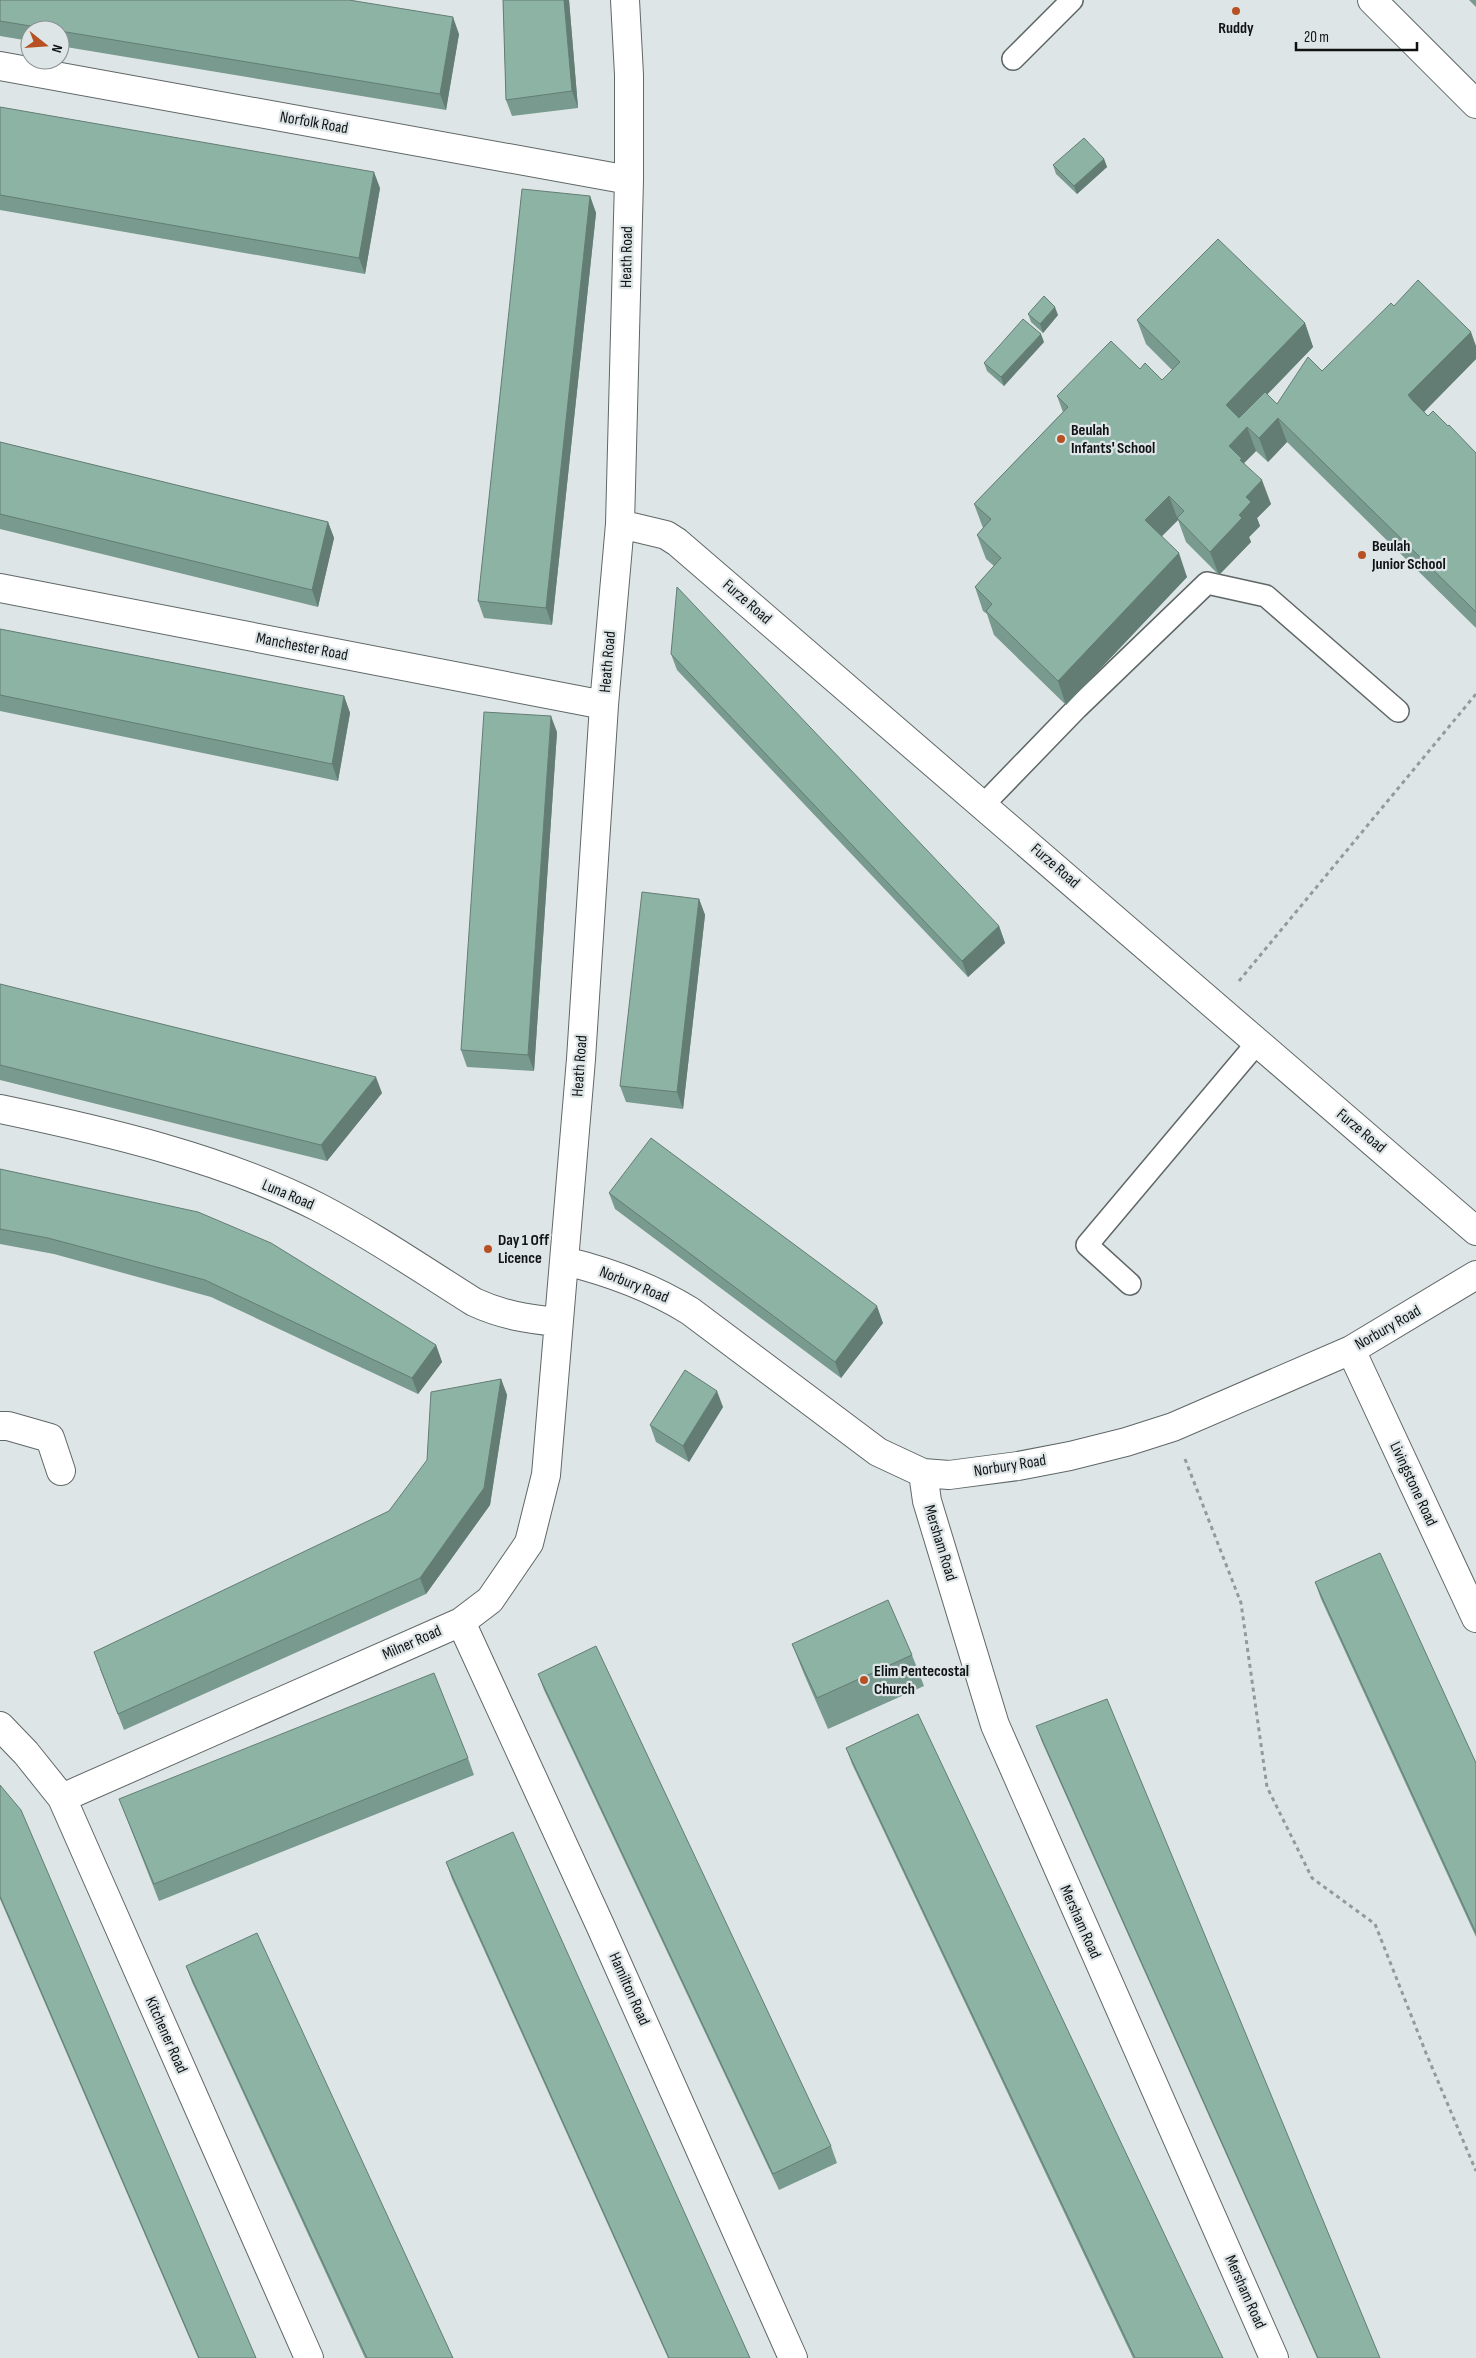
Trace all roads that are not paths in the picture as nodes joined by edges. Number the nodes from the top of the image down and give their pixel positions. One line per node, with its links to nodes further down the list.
1 (625, 0): 7 (street, Heath Road)
2 (1072, 0): 4 (lane)
3 (1372, 0): 6 (street)
4 (1013, 59)
5 (0, 66): 7 (street, Norfolk Road)
6 (1476, 104)
7 (628, 180): 8 (street, Heath Road)
8 (620, 524): 10 (street, Heath Road); 12 (street, Furze Road)
9 (0, 588): 10 (street, Manchester Road)
10 (604, 705): 16 (street, Heath Road)
11 (1398, 710): 12 (lane)
12 (984, 804): 13 (street, Furze Road)
13 (1257, 1043): 15 (street, Furze Road); 18 (lane)
14 (0, 1109): 19 (street, Luna Road)
15 (1476, 1231)
16 (565, 1261): 19 (street, Heath Road); 23 (street, Norbury Road)
17 (1476, 1275): 20 (street, Norbury Road)
18 (1130, 1284)
19 (558, 1322): 25 (street, Milner Road)
20 (1351, 1350): 23 (street, Norbury Road); 24 (street, Livingstone Road)
21 (0, 1426): 22 (street)
22 (60, 1470)
23 (923, 1473): 30 (street, Mersham Road)
24 (1476, 1618)
25 (461, 1622): 27 (street, Milner Road); 29 (street, Hamilton Road)
26 (0, 1726): 27 (street, Kitchener Road)
27 (62, 1798): 28 (street, Kitchener Road)
28 (309, 2358)
29 (793, 2358)
30 (1274, 2358)

